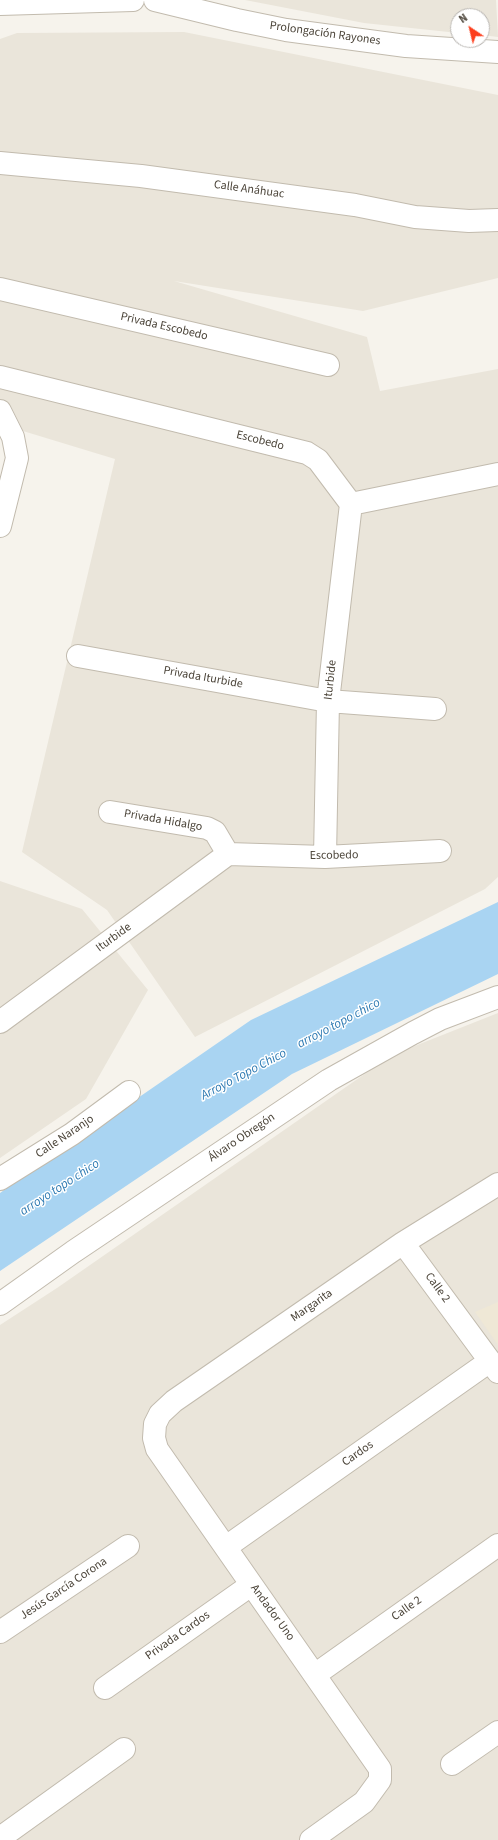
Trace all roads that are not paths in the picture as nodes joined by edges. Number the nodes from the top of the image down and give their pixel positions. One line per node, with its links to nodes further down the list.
1 (134, 0): 3 (street)
2 (156, 0): 4 (street, Prolongación Rayones)
3 (3, 2)
4 (498, 52)
5 (0, 163): 6 (street, Calle Anáhuac)
6 (498, 220)
7 (0, 289): 8 (street, Privada Escobedo)
8 (328, 366)
9 (0, 377): 12 (street, Escobedo)
10 (0, 411): 13 (street)
11 (498, 474): 12 (street)
12 (351, 504): 15 (street, Iturbide)
13 (0, 526)
14 (78, 656): 15 (street, Privada Iturbide)
15 (328, 701): 16 (street, Privada Iturbide); 20 (street, Iturbide)
16 (436, 709)
17 (110, 812): 19 (street, Privada Hidalgo)
18 (440, 851): 20 (street, Escobedo)
19 (228, 854): 20 (street, Escobedo); 22 (street, Iturbide)
20 (325, 858)
21 (498, 997): 27 (street, Álvaro Obregón)
22 (0, 1022)
23 (129, 1092): 24 (street, Calle Naranjo)
24 (0, 1179)
25 (498, 1184): 26 (street, Margarita)
26 (403, 1243): 28 (street, Calle 2); 29 (street, Margarita)
27 (0, 1304)
28 (494, 1367): 32 (street, Cardos)
29 (157, 1449): 32 (street, Andador Uno)
30 (498, 1544): 35 (street, Calle 2)
31 (128, 1546): 34 (street, Jesús García Corona)
32 (226, 1547): 33 (street, Andador Uno)
33 (251, 1585): 35 (street, Andador Uno); 36 (street, Privada Cardos)
34 (0, 1632)
35 (316, 1674): 41 (street, Andador Uno)
36 (105, 1688)
37 (498, 1732): 39 (street)
38 (124, 1749): 40 (street)
39 (452, 1764)
40 (0, 1838)
41 (311, 1840)

